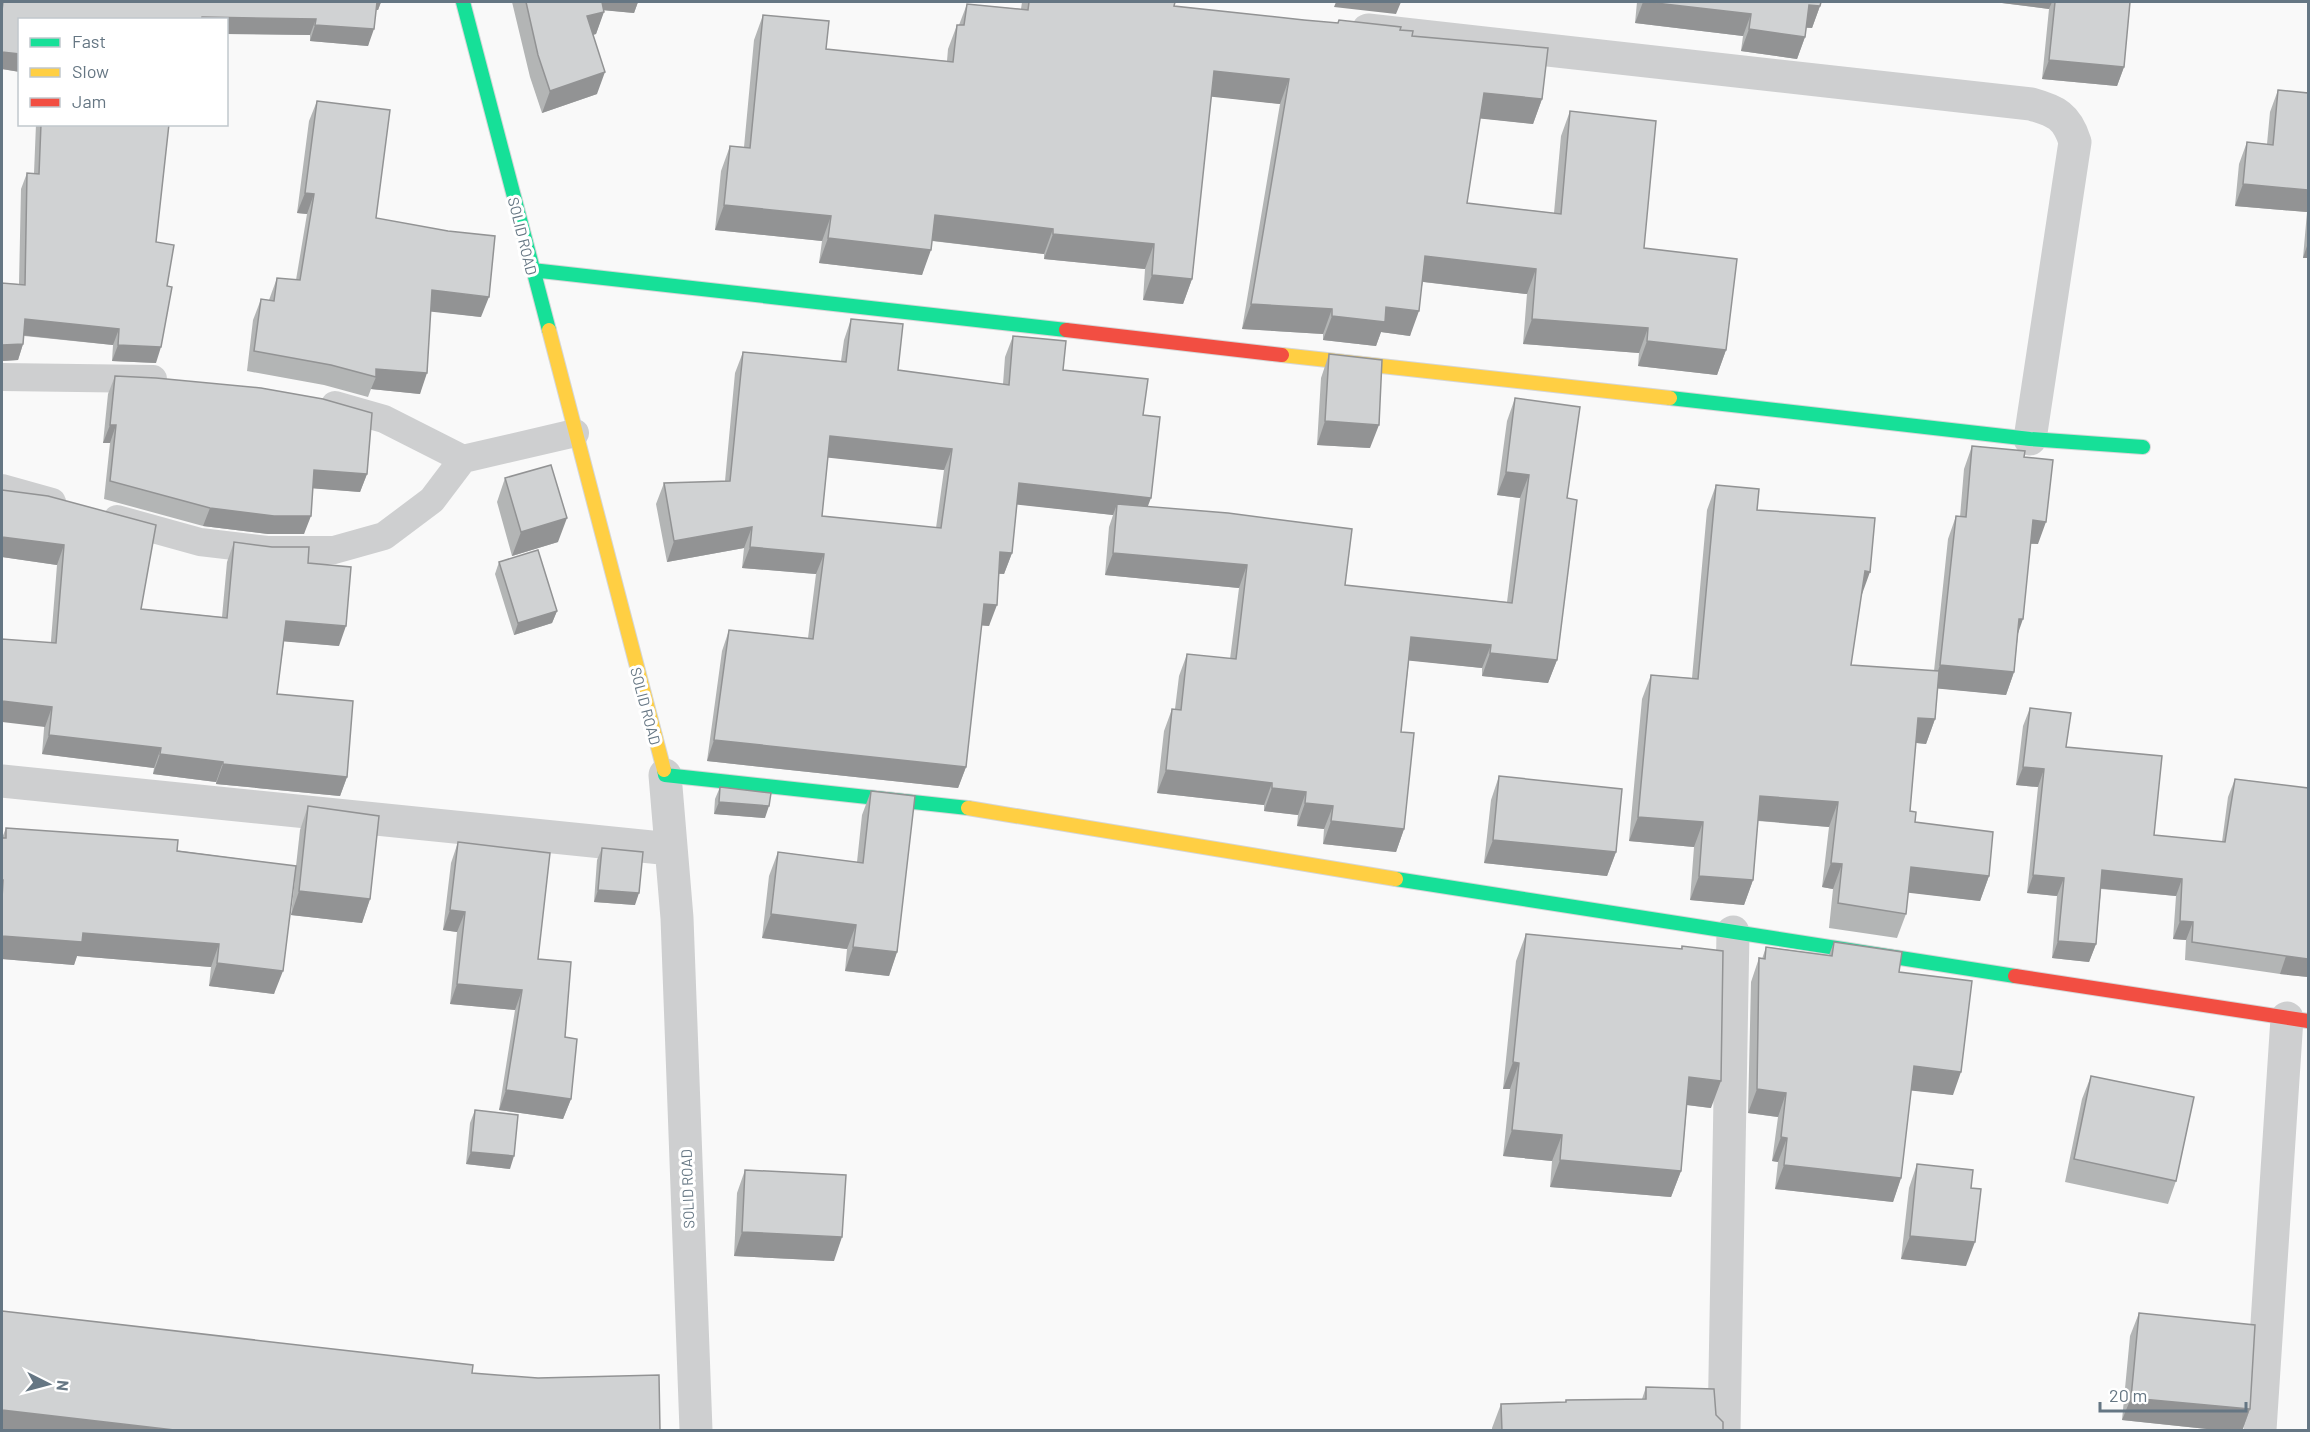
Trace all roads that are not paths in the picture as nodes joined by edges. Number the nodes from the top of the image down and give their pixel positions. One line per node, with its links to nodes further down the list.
1 (463, 2): 3 (street, SOLID ROAD)
2 (1342, 27): 8 (street)
3 (532, 270): 7 (street, SOLID ROAD); 8 (street)
4 (2, 376): 5 (lane)
5 (180, 381)
6 (311, 400): 10 (lane)
7 (575, 433): 10 (lane); 12 (street, SOLID ROAD)
8 (2030, 439): 9 (street)
9 (2143, 447)
10 (463, 459): 11 (lane)
11 (2, 488)
12 (665, 775): 14 (street, SOLID ROAD); 15 (street)
13 (2, 782): 14 (street)
14 (672, 849): 17 (street, SOLID ROAD)
15 (1733, 932): 16 (street); 18 (street)
16 (2298, 1019): 19 (street)
17 (696, 1431)
18 (1724, 1431)
19 (2260, 1431)

